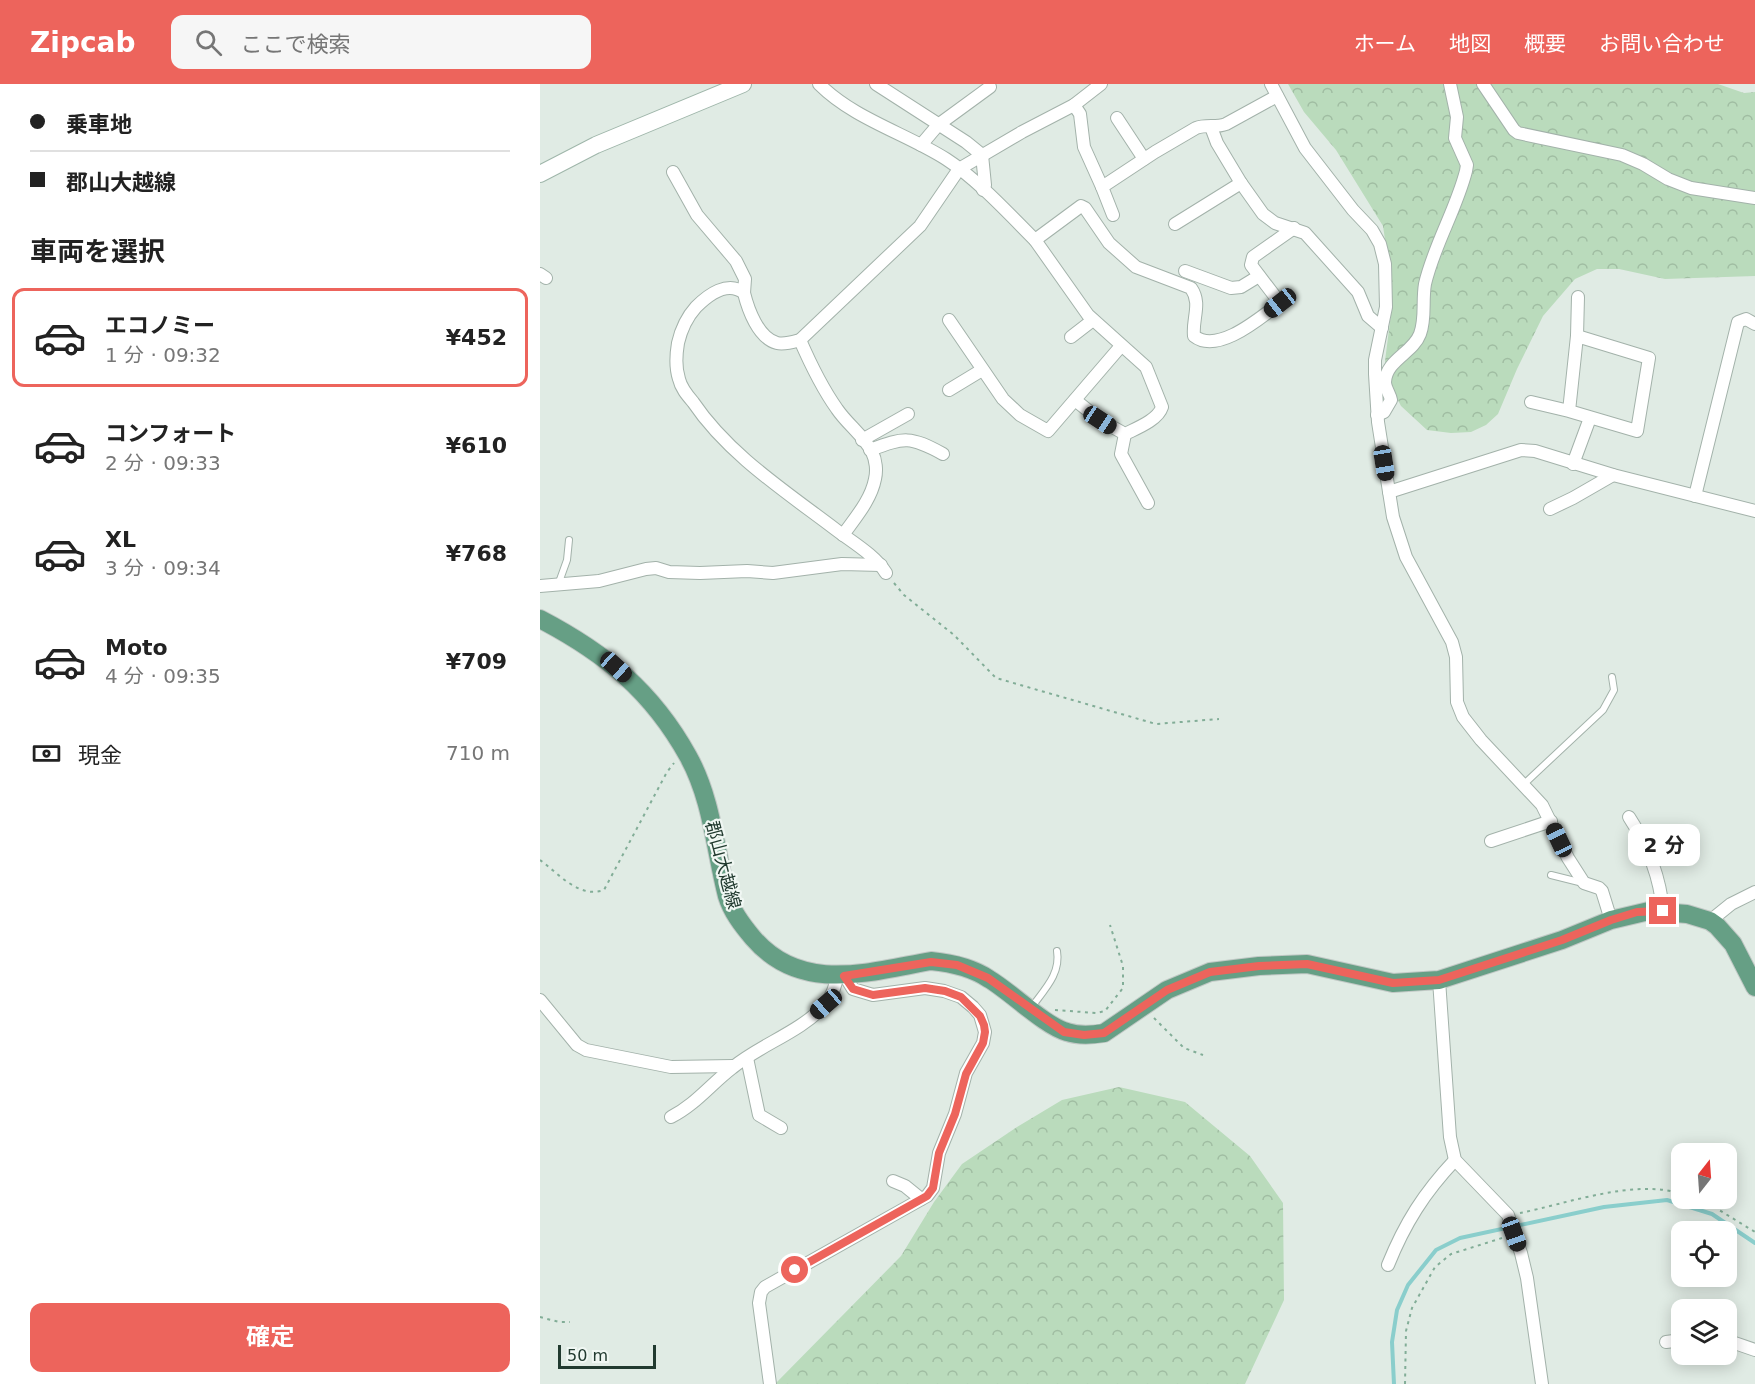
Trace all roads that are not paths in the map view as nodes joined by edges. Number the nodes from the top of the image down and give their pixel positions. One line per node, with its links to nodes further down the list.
1 (743, 84): 19 (main road)
2 (819, 84): 14 (street)
3 (876, 84): 12 (street)
4 (1101, 84): 10 (street)
5 (1271, 84): 9 (street)
6 (1450, 84): 46 (street)
7 (1483, 84): 23 (street)
8 (990, 87): 12 (street)
9 (1277, 96): 13 (street); 35 (street)
10 (1074, 105): 15 (street); 21 (street)
11 (1118, 118): 16 (street)
12 (938, 125): 14 (street); 15 (street)
13 (1211, 127): 16 (street); 20 (street)
14 (921, 145): 17 (street)
15 (982, 155): 17 (street); 22 (street)
16 (1144, 159): 21 (street)
17 (959, 169): 22 (street); 38 (street)
18 (673, 171): 30 (street)
19 (540, 174)
20 (1241, 183): 25 (street); 26 (street)
21 (1101, 187): 24 (street)
22 (983, 190): 27 (street)
23 (1755, 198)
24 (1113, 215)
25 (1174, 224)
26 (1294, 228): 29 (street); 35 (street)
27 (1035, 240): 29 (street); 33 (street)
28 (1185, 271): 29 (street)
29 (1259, 276)
30 (744, 293): 38 (street); 58 (street)
31 (1578, 297): 36 (street)
32 (950, 320): 40 (street)
33 (1093, 320): 37 (street); 39 (street)
34 (1755, 324): 54 (street)
35 (1382, 328): 46 (street)
36 (1577, 336): 44 (street); 47 (street)
37 (1071, 337)
38 (800, 340): 49 (street)
39 (1121, 346): 42 (street); 48 (street)
40 (982, 370): 41 (street); 42 (street)
41 (949, 390)
42 (1075, 400): 48 (street)
43 (1530, 402): 44 (street)
44 (1569, 411): 47 (street)
45 (908, 414): 49 (street)
46 (1377, 415): 53 (street)
47 (1590, 418): 51 (street)
48 (1125, 434): 55 (street)
49 (866, 445): 50 (street); 58 (street)
50 (943, 454)
51 (1573, 464): 52 (street); 53 (street)
52 (1612, 475): 54 (street); 56 (street)
53 (1389, 492): 64 (street)
54 (1695, 496): 57 (street)
55 (1148, 503)
56 (1550, 509)
57 (1755, 511)
58 (843, 535): 61 (street)
59 (568, 540): 61 (lane)
60 (540, 586): 61 (street)
61 (558, 586)
62 (540, 619): 75 (main road, 郡山大越線)
63 (1612, 677): 64 (lane)
64 (1524, 784): 66 (street)
65 (1629, 817): 71 (street)
66 (1551, 821): 67 (street); 69 (street)
67 (1491, 842)
68 (1551, 875): 69 (lane)
69 (1584, 883): 72 (street)
70 (1755, 892): 73 (street)
71 (1663, 911): 72 (main road, 郡山大越線); 73 (main road, 郡山大越線)
72 (1611, 920): 76 (main road, 郡山大越線)
73 (1710, 921): 77 (main road, 郡山大越線)
74 (1057, 951): 79 (lane)
75 (841, 976): 79 (main road, 郡山大越線); 80 (street); 86 (street)
76 (1439, 980): 79 (main road, 郡山大越線); 84 (street)
77 (1755, 987)
78 (540, 1000): 81 (street)
79 (1035, 1012)
80 (747, 1058): 81 (street); 83 (street)
81 (733, 1066): 82 (street)
82 (671, 1117)
83 (781, 1128)
84 (1455, 1160): 87 (street); 93 (street)
85 (893, 1181): 86 (street)
86 (921, 1199): 92 (street)
87 (1388, 1265)
88 (1671, 1341): 89 (street)
89 (1666, 1342)
90 (1737, 1344): 91 (street)
91 (1755, 1350)
92 (770, 1384)
93 (1542, 1384)

